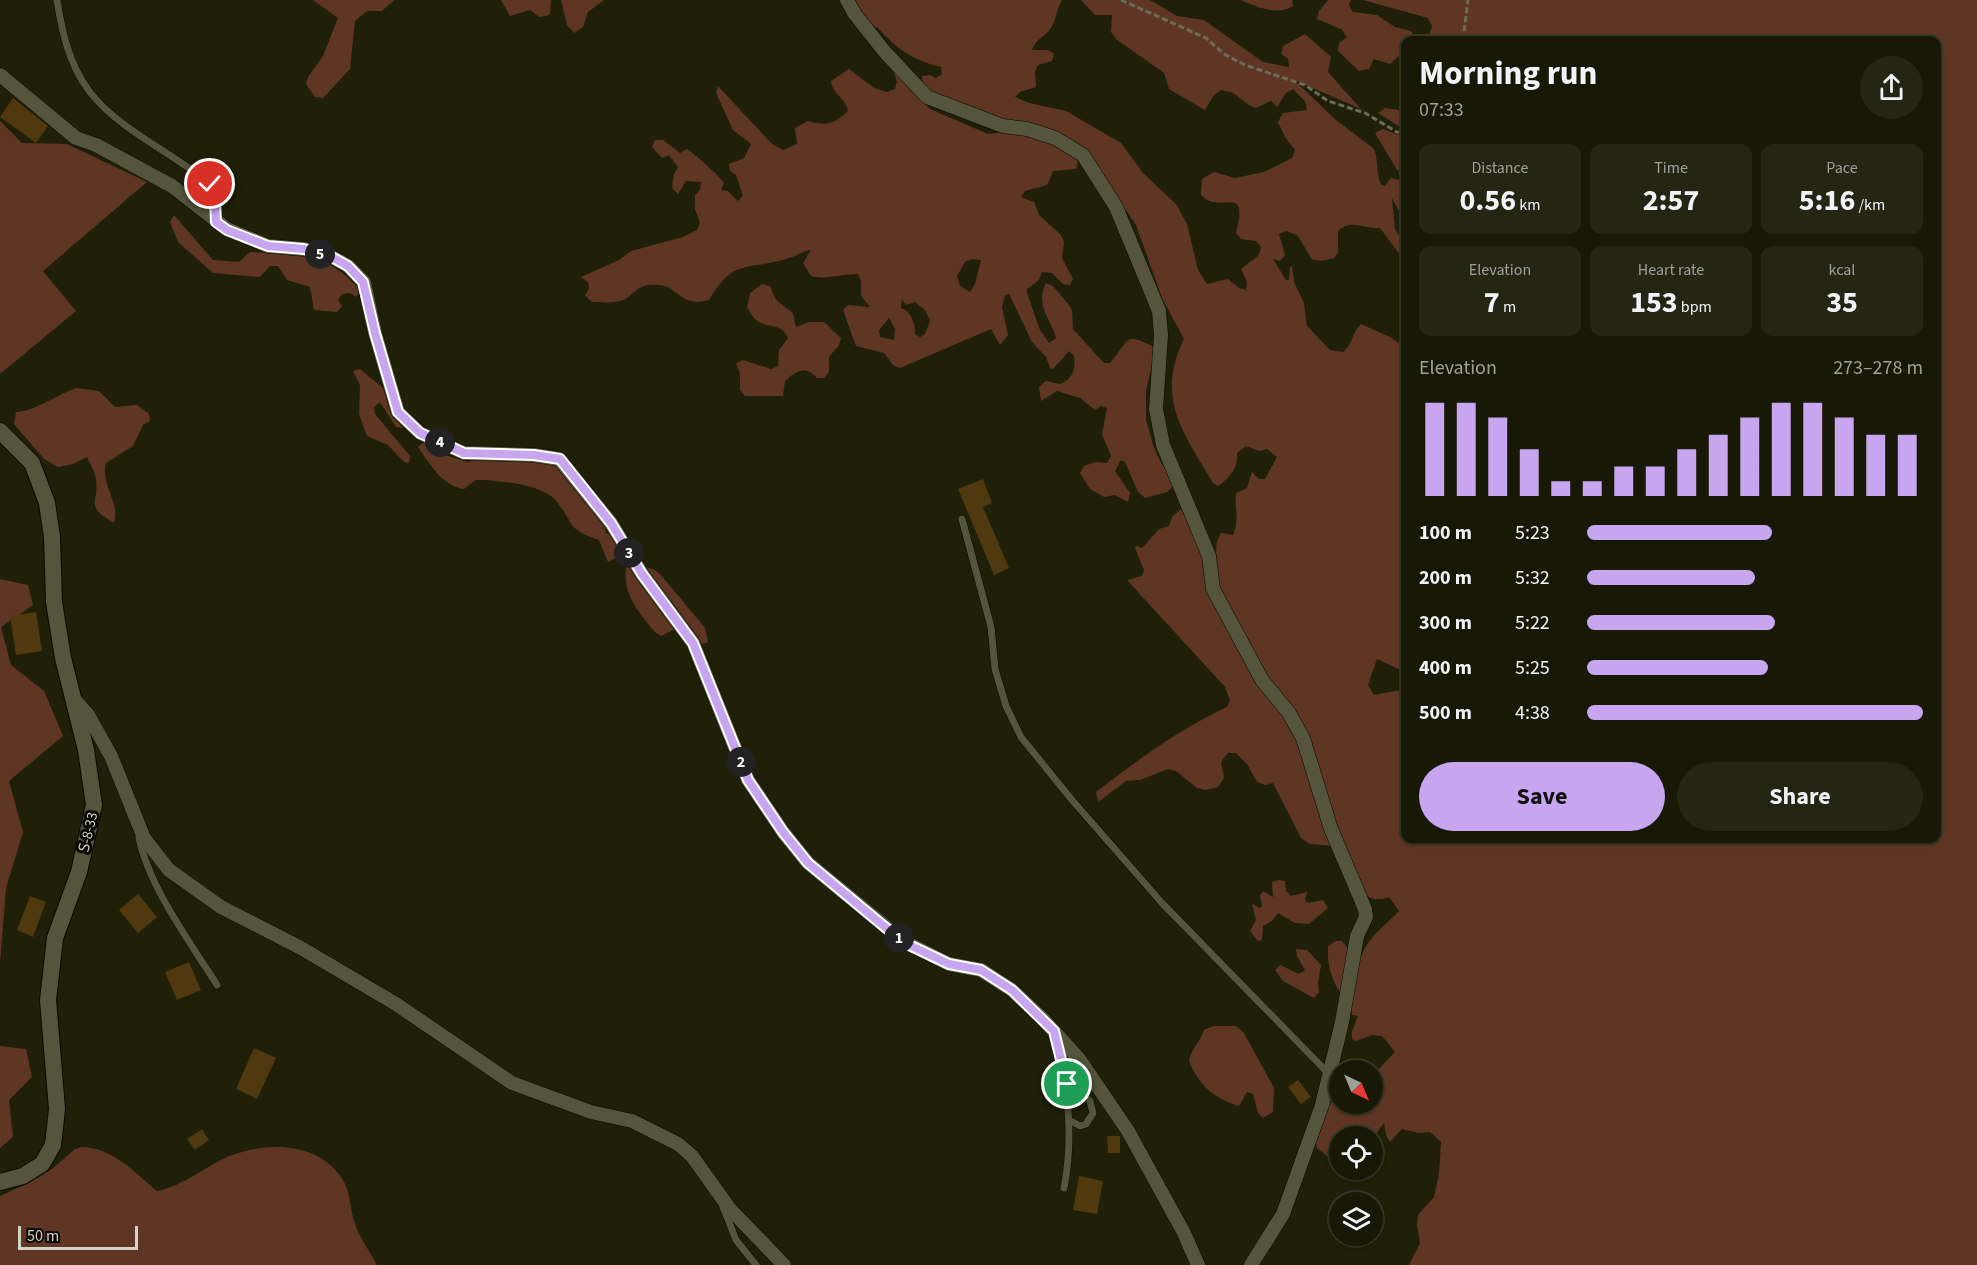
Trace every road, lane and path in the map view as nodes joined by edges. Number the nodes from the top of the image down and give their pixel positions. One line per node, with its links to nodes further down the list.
1 (57, 0): 8 (lane)
2 (847, 0): 15 (street)
3 (1120, 0): 7 (path)
4 (1468, 0): 5 (path)
5 (1464, 36)
6 (0, 75): 8 (street)
7 (1401, 132)
8 (216, 222): 14 (street)
9 (0, 431): 11 (street, Տ-8-33 / Տ-8-33)
10 (962, 519): 15 (lane)
11 (72, 697): 12 (street); 18 (street, Տ-8-33 / Տ-8-33)
12 (136, 818): 13 (lane); 20 (street)
13 (217, 985)
14 (1054, 1031): 16 (lane); 23 (street)
15 (1328, 1073): 24 (street)
16 (1065, 1076): 17 (lane); 17 (lane)
17 (1069, 1120): 19 (lane)
18 (0, 1182)
19 (1064, 1188)
20 (720, 1196): 21 (lane); 22 (street)
21 (756, 1265)
22 (784, 1265)
23 (1198, 1265)
24 (1251, 1265)

